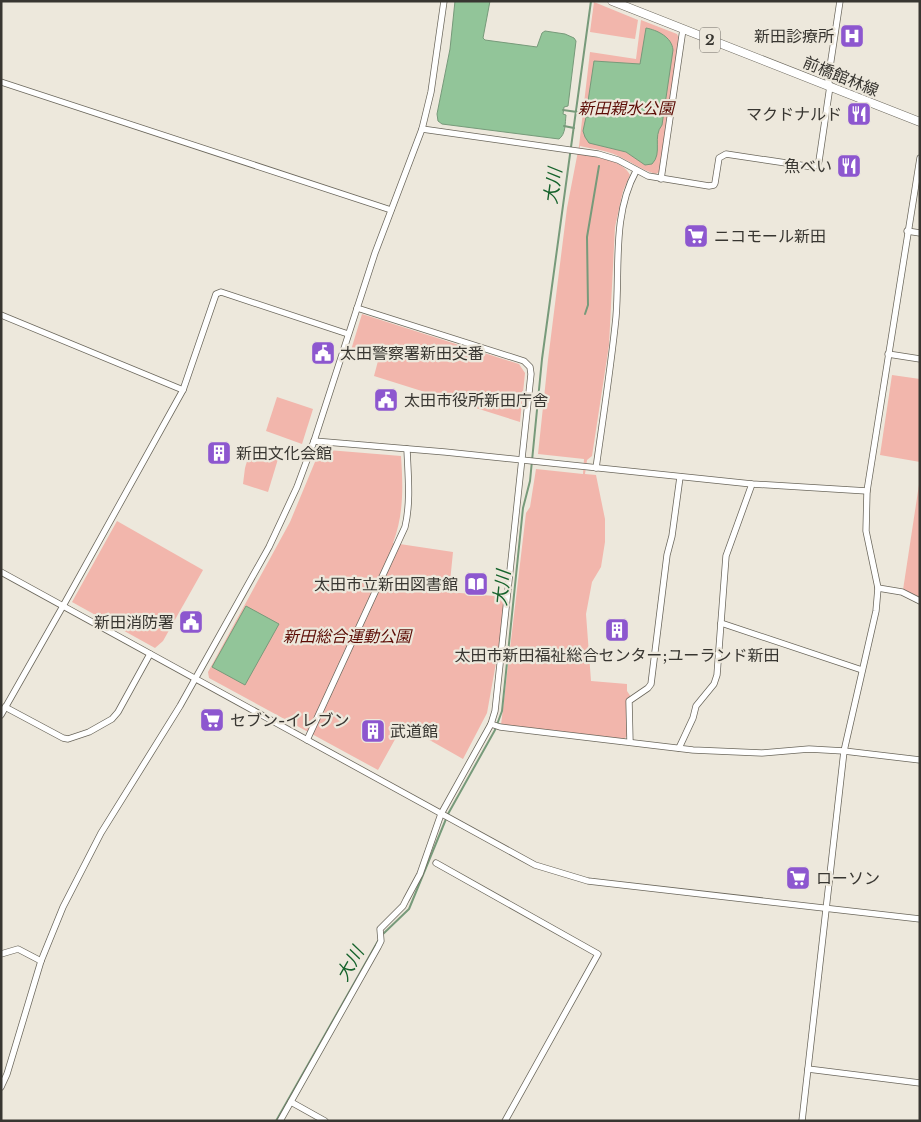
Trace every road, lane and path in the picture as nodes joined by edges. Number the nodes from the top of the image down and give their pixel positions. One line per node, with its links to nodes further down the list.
1 (444, 1): 8 (street)
2 (612, 1): 4 (main road, 前橋館林線 / 2)
3 (840, 1): 6 (street)
4 (683, 30): 6 (main road, 前橋館林線 / 2); 11 (street)
5 (1, 82): 12 (street)
6 (830, 86): 7 (main road, 前橋館林線 / 2); 11 (street)
7 (920, 122)
8 (422, 129): 10 (street); 12 (street)
9 (920, 158): 13 (street)
10 (636, 171): 11 (street); 24 (street)
11 (661, 179)
12 (391, 210): 15 (street)
13 (907, 231): 14 (street); 18 (street)
14 (920, 233)
15 (357, 308): 17 (street); 23 (street)
16 (1, 315): 20 (street)
17 (348, 334): 20 (street); 21 (street)
18 (888, 354): 19 (street); 27 (street)
19 (920, 359)
20 (183, 390): 31 (street)
21 (314, 441): 22 (street); 35 (street)
22 (407, 449): 23 (street); 39 (street)
23 (525, 460): 24 (street); 38 (street)
24 (596, 468): 25 (street)
25 (680, 477): 26 (street); 40 (street)
26 (752, 484): 27 (street); 32 (street)
27 (867, 491): 29 (street)
28 (1, 572): 31 (street)
29 (878, 588): 30 (street); 34 (street)
30 (920, 601)
31 (63, 606): 33 (street); 36 (street)
32 (720, 623): 34 (street); 41 (street)
33 (150, 654): 35 (street); 36 (street)
34 (862, 670): 42 (street)
35 (195, 679): 39 (street); 49 (street)
36 (5, 707): 37 (street)
37 (1, 715)
38 (491, 724): 40 (street); 44 (street)
39 (307, 740): 44 (street)
40 (630, 742): 41 (street)
41 (679, 748): 42 (street)
42 (844, 751): 43 (street); 46 (street)
43 (920, 760)
44 (445, 817): 46 (street); 54 (street)
45 (436, 863): 57 (street)
46 (826, 909): 47 (street); 50 (street)
47 (920, 920)
48 (1, 954): 49 (street)
49 (41, 961): 51 (street)
50 (808, 1069): 52 (street); 58 (street)
51 (4, 1073): 53 (street)
52 (920, 1083)
53 (1, 1087)
54 (291, 1102): 55 (street); 56 (street)
55 (280, 1121)
56 (325, 1121)
57 (505, 1121)
58 (802, 1121)

